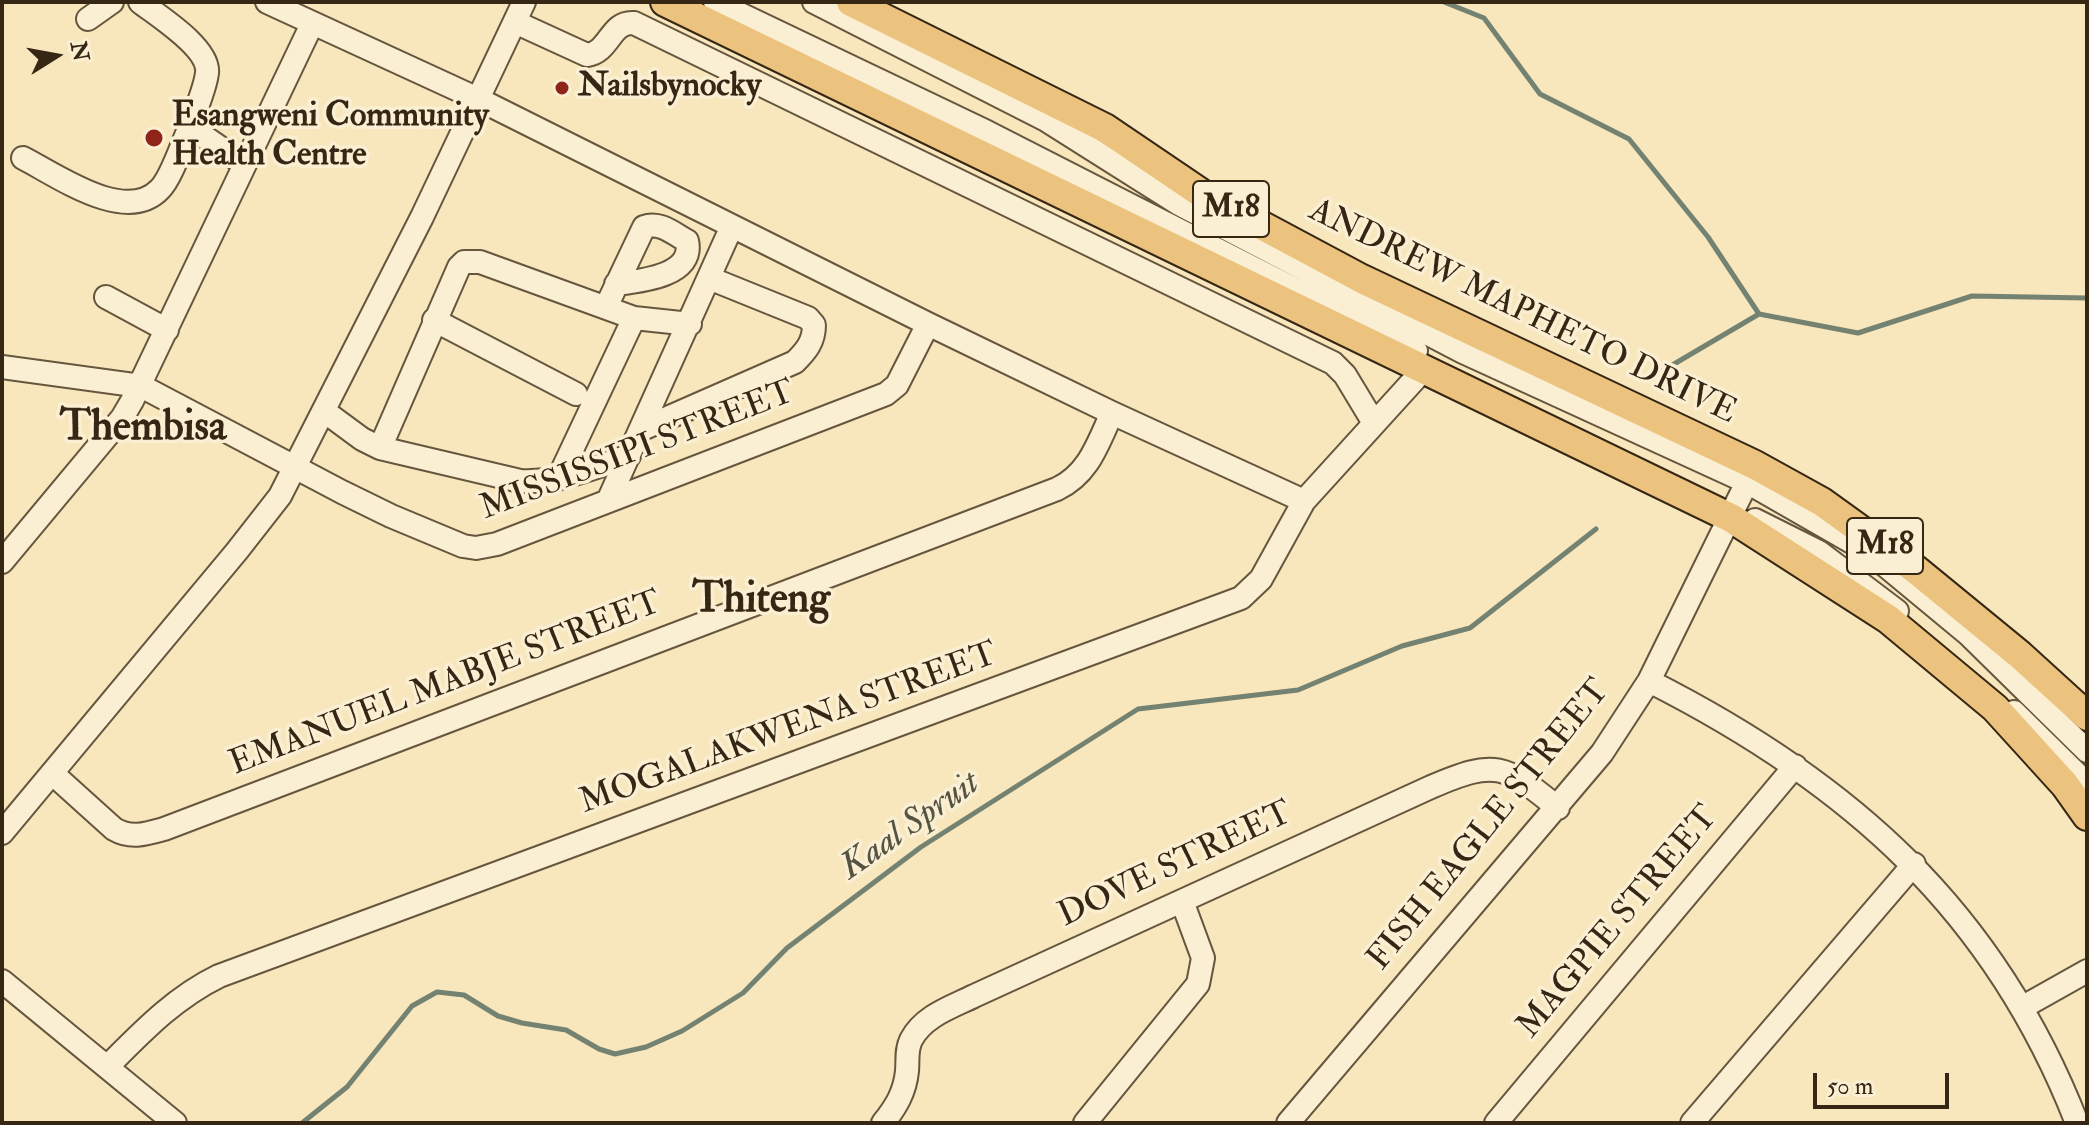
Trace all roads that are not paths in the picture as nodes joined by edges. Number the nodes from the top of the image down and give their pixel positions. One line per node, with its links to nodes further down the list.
1 (112, 2): 9 (street)
2 (140, 2): 12 (street)
3 (267, 2): 10 (street)
4 (665, 2): 26 (main road, M18)
5 (715, 2): 34 (street)
6 (814, 2): 29 (street)
7 (851, 2): 29 (main road, ANDREW MAPHETO DRIVE / M18)
8 (520, 12): 11 (street); 32 (street)
9 (88, 19)
10 (312, 24): 11 (street); 14 (street)
11 (478, 99): 15 (street); 30 (street)
12 (190, 127): 13 (street); 14 (street)
13 (23, 158)
14 (244, 164): 24 (street)
15 (732, 226): 16 (street); 23 (street)
16 (709, 278): 22 (street); 33 (street)
17 (616, 284): 19 (street)
18 (106, 297): 24 (street)
19 (606, 307): 20 (street); 21 (street)
20 (634, 318): 22 (street); 39 (street)
21 (434, 320): 28 (street); 35 (street)
22 (690, 324): 33 (street)
23 (928, 324): 31 (street); 40 (street, MISSISSIPI STREET)
24 (167, 330): 27 (street)
25 (2, 367): 27 (street, MISSISSIPI STREET)
26 (1424, 369): 32 (street, MOGALAKWENA STREET); 34 (main road, M18)
27 (141, 386): 37 (street, MISSISSIPI STREET); 43 (street)
28 (576, 394)
29 (1615, 410): 38 (main road, ANDREW MAPHETO DRIVE / M18)
30 (324, 411): 35 (street); 37 (street)
31 (1112, 413): 41 (street); 48 (street, EMANUEL MABJE STREET)
32 (1374, 423): 41 (street, MOGALAKWENA STREET)
33 (640, 430): 36 (street)
34 (1594, 446): 42 (main road, M18)
35 (380, 448): 39 (street)
36 (629, 456): 39 (street); 40 (street)
37 (296, 466): 40 (street, MISSISSIPI STREET); 48 (street)
38 (1751, 473): 42 (street, FISH EAGLE STREET); 45 (main road, ANDREW MAPHETO DRIVE / M18); 46 (street)
39 (558, 479)
40 (608, 501)
41 (1304, 501): 58 (street, MOGALAKWENA STREET)
42 (1732, 514): 44 (street, FISH EAGLE STREET); 49 (street); 51 (main road, M18)
43 (2, 562)
44 (1649, 681): 47 (street); 50 (street, FISH EAGLE STREET)
45 (2087, 716)
46 (2087, 751)
47 (1795, 766): 53 (street); 63 (street, MAGPIE STREET)
48 (53, 774): 52 (street)
49 (2087, 784)
50 (1558, 808): 54 (street, DOVE STREET); 62 (street, FISH EAGLE STREET)
51 (2087, 816)
52 (2, 833)
53 (1914, 864): 57 (street); 64 (street)
54 (1182, 901): 60 (street, DOVE STREET); 61 (street)
55 (2087, 971): 57 (street)
56 (2, 981): 58 (street)
57 (2023, 1007): 65 (street)
58 (107, 1067): 59 (street)
59 (175, 1123)
60 (883, 1123)
61 (1085, 1123)
62 (1288, 1123)
63 (1496, 1123)
64 (1692, 1123)
65 (2077, 1123)

